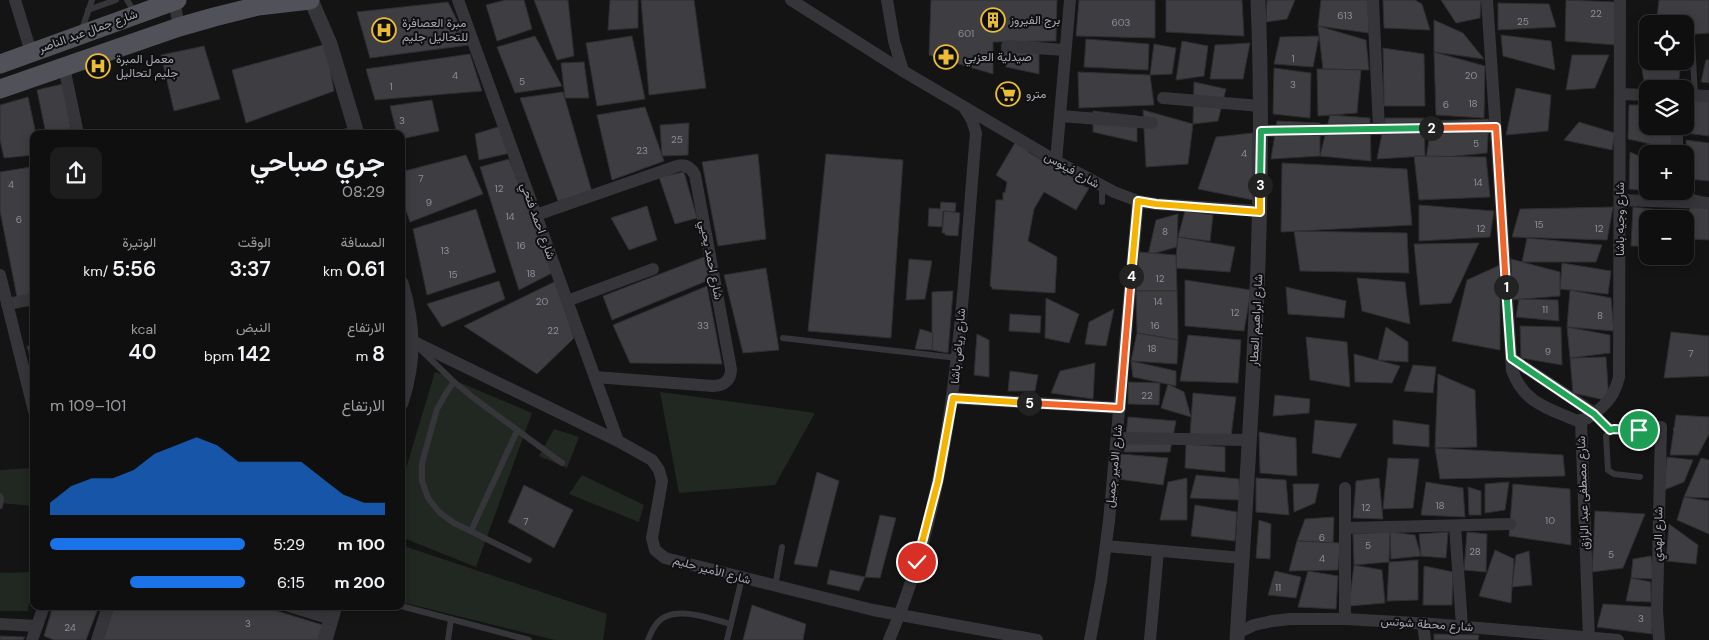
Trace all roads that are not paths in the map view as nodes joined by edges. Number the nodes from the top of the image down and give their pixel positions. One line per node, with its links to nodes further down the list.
1 (15, 0): 21 (street)
2 (92, 0): 16 (lane)
3 (116, 0): 16 (lane)
4 (175, 0): 15 (main road, شارع جمال عبد الناصر); 17 (street)
5 (310, 0): 14 (main road, شارع جمال عبد الناصر); 38 (street)
6 (458, 0): 49 (street, شارع احمد فتحي)
7 (791, 0): 24 (street, شارع فينوس)
8 (887, 0): 24 (street)
9 (1070, 0): 20 (street)
10 (1258, 0): 31 (street, شارع ابراهيم العطار)
11 (1373, 0): 36 (street)
12 (1487, 0): 35 (street, شارع مصطفى عبد الرازق)
13 (1620, 0): 26 (street, شارع وجيه باشا)
14 (279, 1): 17 (main road, شارع جمال عبد الناصر)
15 (131, 7): 18 (main road, شارع جمال عبد الناصر)
16 (88, 10): 18 (lane)
17 (179, 27): 23 (main road, شارع جمال عبد الناصر)
18 (80, 34): 21 (main road, شارع جمال عبد الناصر)
19 (1007, 46): 20 (street)
20 (1065, 50): 33 (street)
21 (31, 52): 22 (main road, شارع جمال عبد الناصر)
22 (0, 64)
23 (64, 67): 25 (main road, شارع جمال عبد الناصر); 37 (street)
24 (903, 71): 32 (street, شارع فينوس)
25 (0, 89)
26 (1620, 94): 27 (street); 43 (street, شارع وجيه باشا)
27 (1639, 95)
28 (1694, 96): 29 (street)
29 (1709, 96)
30 (1163, 98): 31 (street)
31 (1261, 106): 39 (street, شارع ابراهيم العطار)
32 (964, 107): 40 (street, شارع فينوس); 58 (street, شارع رياض باشا)
33 (1060, 116): 34 (street); 40 (street)
34 (1152, 123)
35 (1496, 127): 36 (street); 59 (street, شارع مصطفى عبد الرازق)
36 (1379, 129): 39 (street)
37 (77, 130)
38 (355, 130)
39 (1261, 131): 48 (street, شارع ابراهيم العطار)
40 (1056, 161): 41 (street, شارع فينوس)
41 (1102, 186): 45 (street, شارع فينوس); 46 (lane)
42 (1639, 199): 43 (street)
43 (1620, 200): 66 (street, شارع وجيه باشا)
44 (1692, 200): 47 (street)
45 (1138, 201): 48 (street, شارع فينوس); 65 (street, شارع الامير جميل)
46 (1102, 202)
47 (1709, 203)
48 (1260, 212): 73 (street, شارع ابراهيم العطار)
49 (536, 215): 54 (street, شارع احمد فتحي); 60 (street, شارع احمد يحيي)
50 (653, 269): 54 (street)
51 (0, 275): 55 (street)
52 (30, 299): 55 (street)
53 (405, 299): 57 (street)
54 (567, 301): 60 (street, شارع احمد فتحي)
55 (7, 304): 63 (street)
56 (783, 338): 58 (lane)
57 (412, 341): 61 (lane); 62 (street); 74 (street, شارع الأمير حليم)
58 (957, 358): 64 (street, شارع رياض باشا)
59 (1511, 358): 66 (street); 67 (street, شارع مصطفى عبد الرازق)
60 (595, 377): 74 (street, شارع احمد فتحي)
61 (454, 382): 71 (lane); 83 (lane)
62 (405, 390)
63 (30, 395)
64 (953, 398): 65 (street); 96 (street, شارع رياض باشا)
65 (1120, 408): 72 (street, شارع الامير جميل)
66 (1594, 414): 67 (street, شارع وجيه باشا); 69 (lane)
67 (1581, 421): 107 (street, شارع مصطفى عبد الرازق)
68 (1661, 427): 121 (street, شارع الهدي)
69 (1610, 430): 70 (lane); 76 (lane)
70 (1639, 430)
71 (518, 431): 75 (lane); 83 (lane)
72 (1117, 438): 73 (street); 84 (street, شارع الامير جميل)
73 (1249, 440): 87 (street, شارع ابراهيم العطار)
74 (618, 441): 89 (street, شارع الأمير حليم)
75 (562, 463)
76 (1640, 477)
77 (1346, 488): 82 (street)
78 (0, 496): 79 (lane)
79 (0, 506)
80 (1510, 524): 81 (street)
81 (1455, 526): 82 (street); 103 (street)
82 (1346, 528): 98 (street)
83 (471, 531): 88 (lane)
84 (1106, 546): 86 (street); 117 (street, شارع الامير جميل)
85 (782, 547): 90 (lane)
86 (1158, 551): 87 (street); 118 (street)
87 (1242, 558): 106 (street, شارع ابراهيم العطار)
88 (529, 560)
89 (742, 578): 90 (street, شارع الأمير حليم); 100 (lane)
90 (775, 586): 96 (street, شارع الأمير حليم)
91 (405, 607): 97 (lane)
92 (43, 610): 102 (street)
93 (107, 610): 109 (street)
94 (314, 610): 95 (street)
95 (333, 613): 110 (street)
96 (900, 615): 115 (street, شارع رياض باشا); 116 (street, شارع الأمير حليم)
97 (451, 619): 111 (lane); 112 (lane)
98 (1345, 620): 101 (street, شارع محطة شوتس); 106 (street, شارع محطة شوتس)
99 (0, 624): 102 (street)
100 (731, 624): 113 (lane); 114 (lane)
101 (1423, 624): 103 (street, شارع محطة شوتس); 119 (street)
102 (37, 626): 108 (street)
103 (1462, 626): 104 (street, شارع محطة شوتس)
104 (1502, 635): 105 (street, شارع محطة شوتس)
105 (1549, 637): 107 (street, شارع محطة شوتس)
106 (1233, 638)
107 (1589, 639): 120 (street, شارع محطة شوتس)
108 (34, 640)
109 (97, 640)
110 (325, 640)
111 (448, 640)
112 (529, 640)
113 (648, 640)
114 (727, 640)
115 (889, 640)
116 (1036, 640)
117 (1090, 640)
118 (1150, 640)
119 (1425, 640)
120 (1618, 640)
121 (1659, 640)

